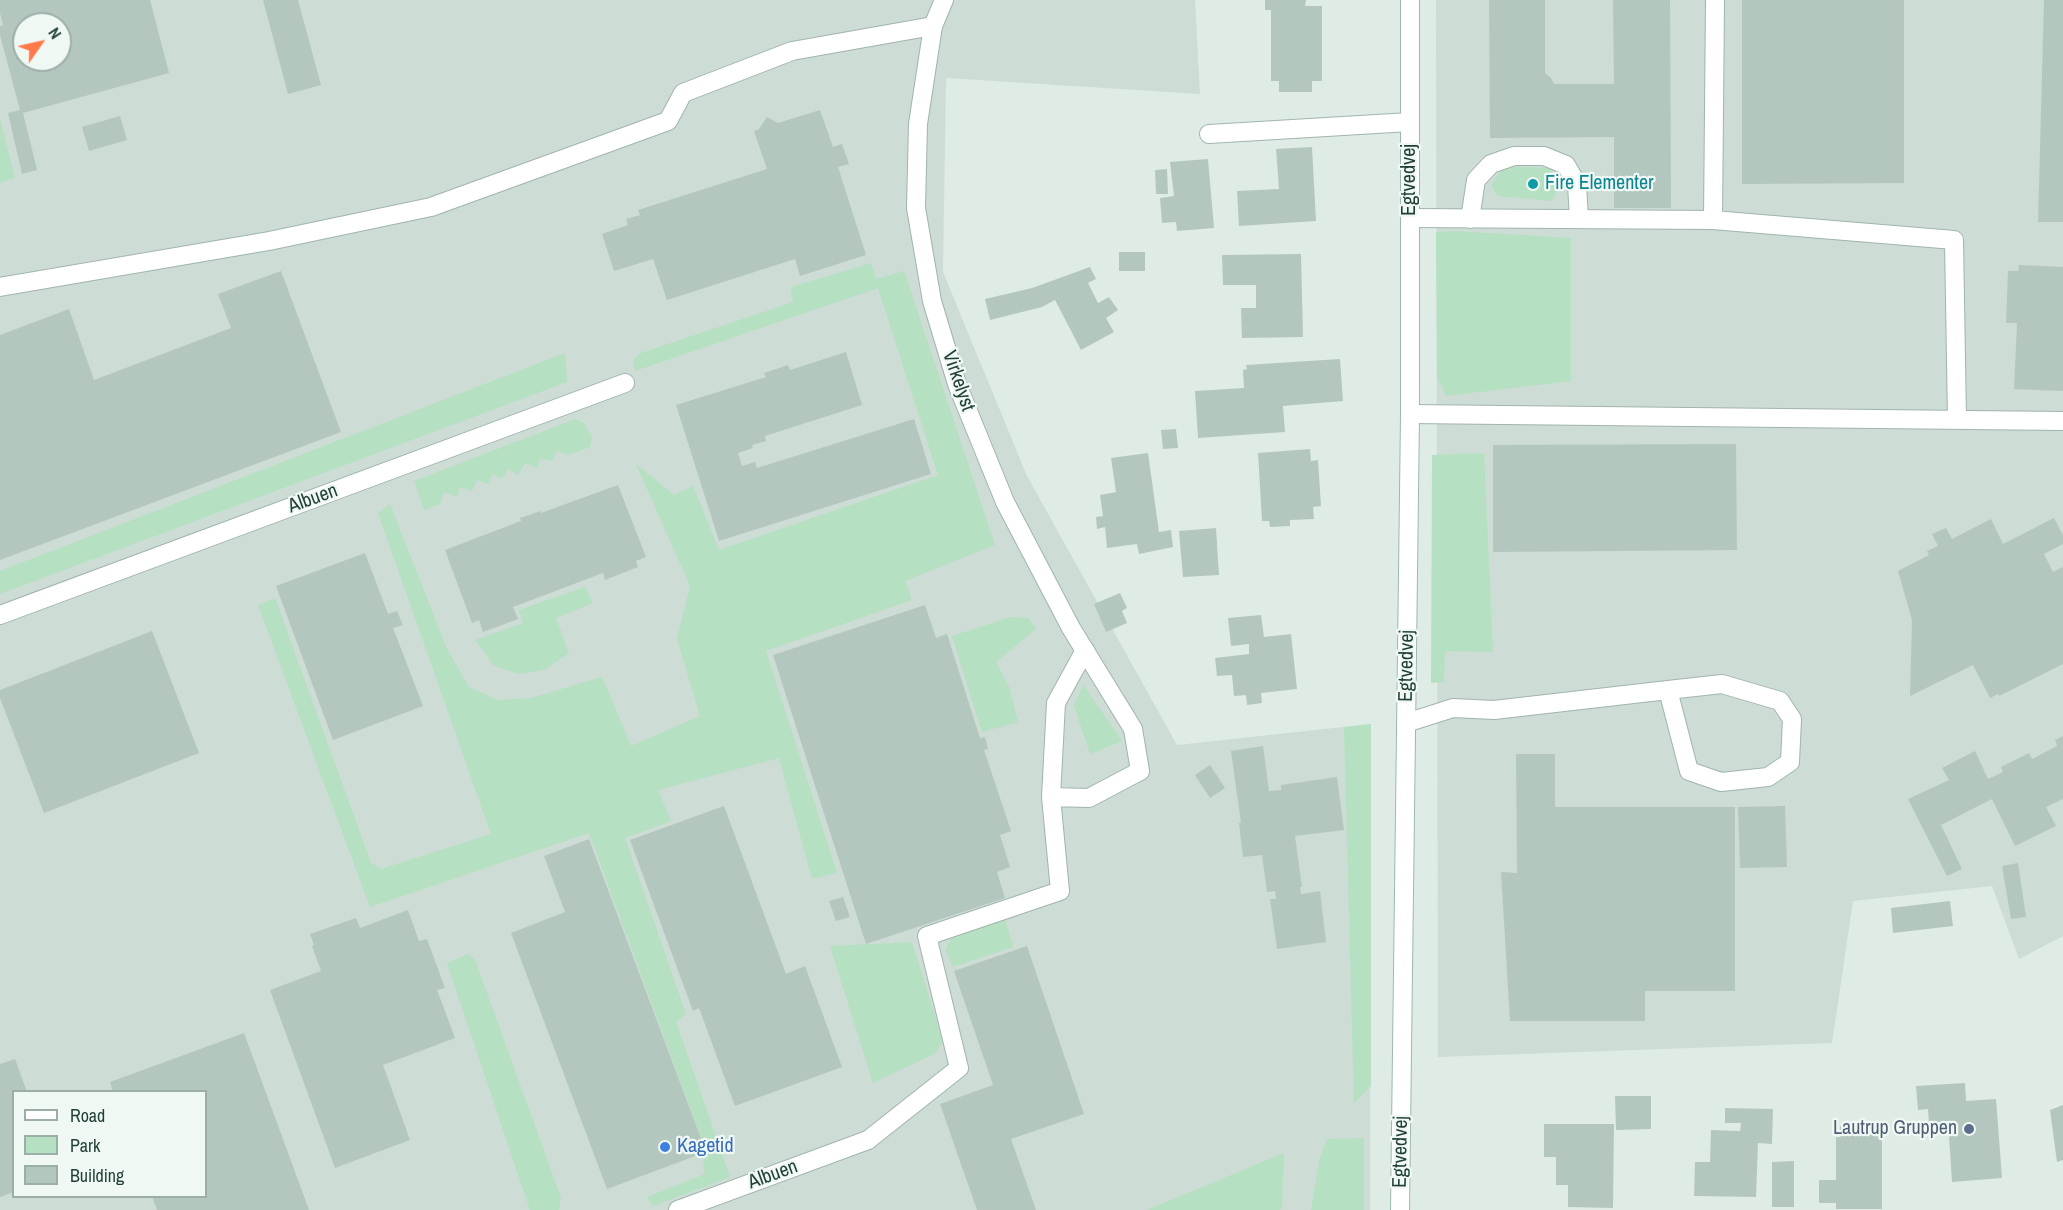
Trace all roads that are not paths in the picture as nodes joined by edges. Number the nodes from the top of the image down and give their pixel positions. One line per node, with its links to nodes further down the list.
1 (944, 0): 4 (street, Virkelyst)
2 (1410, 0): 5 (street, Egtvedvej)
3 (1715, 0): 10 (street)
4 (933, 26): 11 (street); 17 (street, Virkelyst)
5 (1410, 122): 6 (street, Egtvedvej); 7 (street, Egtvedvej)
6 (1209, 134)
7 (1410, 218): 8 (street); 13 (street, Egtvedvej)
8 (1470, 219): 9 (street); 9 (street)
9 (1579, 219): 10 (street)
10 (1713, 220): 14 (street)
11 (0, 287)
12 (625, 383): 16 (street, Albuen)
13 (1410, 414): 14 (street); 19 (street, Egtvedvej)
14 (1957, 420): 15 (street)
15 (2063, 421)
16 (0, 615)
17 (1085, 650): 20 (street); 20 (street, Virkelyst)
18 (1668, 690): 18 (street); 19 (street)
19 (1406, 723): 22 (street, Egtvedvej)
20 (1051, 797): 21 (street, Albuen)
21 (678, 1210)
22 (1400, 1210)

